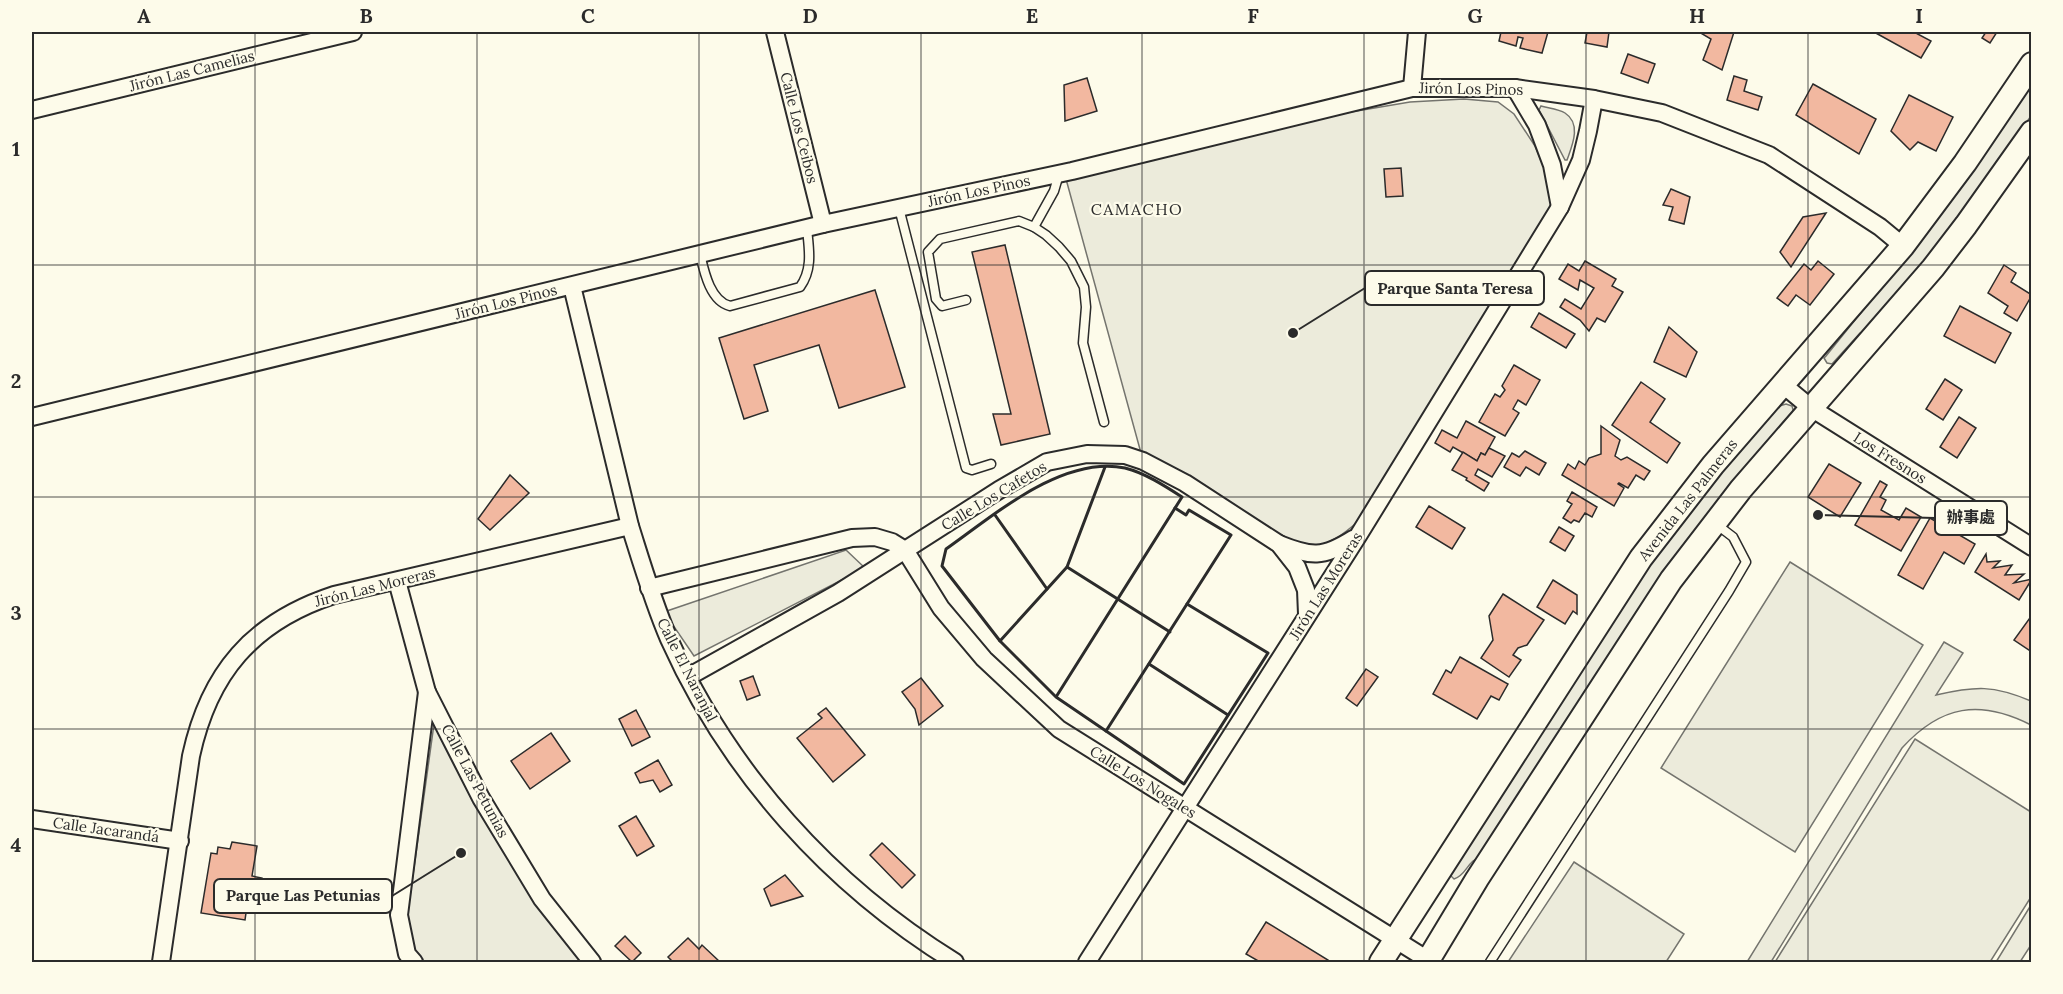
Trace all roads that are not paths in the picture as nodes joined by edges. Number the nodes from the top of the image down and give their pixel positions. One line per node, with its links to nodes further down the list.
1 (353, 32): 8 (street, Jirón Las Camelias)
2 (775, 32): 13 (street, Calle Los Ceibos)
3 (1417, 32): 5 (street)
4 (2031, 64): 15 (main road, Avenida Las Palmeras)
5 (1412, 88): 6 (street, Jirón Los Pinos); 10 (street, Jirón Los Pinos)
6 (1515, 88): 7 (street, Jirón Los Pinos); 11 (street)
7 (1594, 99): 11 (street, Jirón Las Moreras); 15 (street, Jirón Los Pinos)
8 (32, 110)
9 (2031, 132): 20 (main road)
10 (1059, 173): 12 (street, Jirón Los Pinos); 14 (lane)
11 (1560, 207): 28 (street, Jirón Las Moreras)
12 (899, 208): 13 (street, Jirón Los Pinos); 25 (lane)
13 (815, 226): 16 (street, Jirón Los Pinos); 16 (lane)
14 (1034, 227): 18 (lane); 24 (lane)
15 (1903, 246): 19 (main road, Avenida Las Palmeras)
16 (700, 254): 17 (street, Jirón Los Pinos)
17 (572, 285): 23 (street, Jirón Los Pinos); 27 (street, Calle El Naranjal)
18 (966, 300)
19 (1816, 346): 20 (main road); 21 (main road, Avenida Las Palmeras)
20 (1844, 370): 22 (main road)
21 (1782, 384): 22 (street, Los Fresnos); 40 (main road, Avenida Las Palmeras)
22 (1811, 408): 26 (main road); 30 (street, Los Fresnos)
23 (32, 417)
24 (1104, 422)
25 (991, 464)
26 (1715, 523): 41 (main road); 50 (lane)
27 (630, 526): 32 (street, Jirón Las Moreras); 33 (street, Calle El Naranjal)
28 (1358, 536): 29 (street, Calle Los Cafetos); 34 (street, Jirón Las Moreras)
29 (1279, 544): 31 (street, Calle Los Cafetos); 34 (street, Calle Los Cafetos)
30 (2031, 547)
31 (905, 550): 33 (street); 35 (street, Calle Los Cafetos); 37 (street, Calle Los Nogales)
32 (397, 581): 36 (street, Calle Las Petunias); 39 (street, Jirón Las Moreras)
33 (649, 588): 35 (street, Calle El Naranjal)
34 (1307, 614): 37 (street, Jirón Las Moreras)
35 (688, 677): 47 (street, Calle El Naranjal)
36 (427, 692): 45 (street); 46 (street, Calle Las Petunias)
37 (1185, 809): 42 (street, Calle Los Nogales); 48 (street, Jirón Las Moreras)
38 (32, 819): 39 (street, Calle Jacarandá)
39 (180, 841): 44 (street, Jirón Las Moreras)
40 (1438, 872): 41 (main road); 42 (main road, Avenida Las Palmeras)
41 (1478, 879): 43 (main road)
42 (1395, 939): 43 (street, Calle Los Nogales); 49 (main road, Avenida Las Palmeras)
43 (1427, 961)
44 (161, 963)
45 (414, 963)
46 (591, 963)
47 (955, 963)
48 (1088, 963)
49 (1381, 963)
50 (1490, 963)

